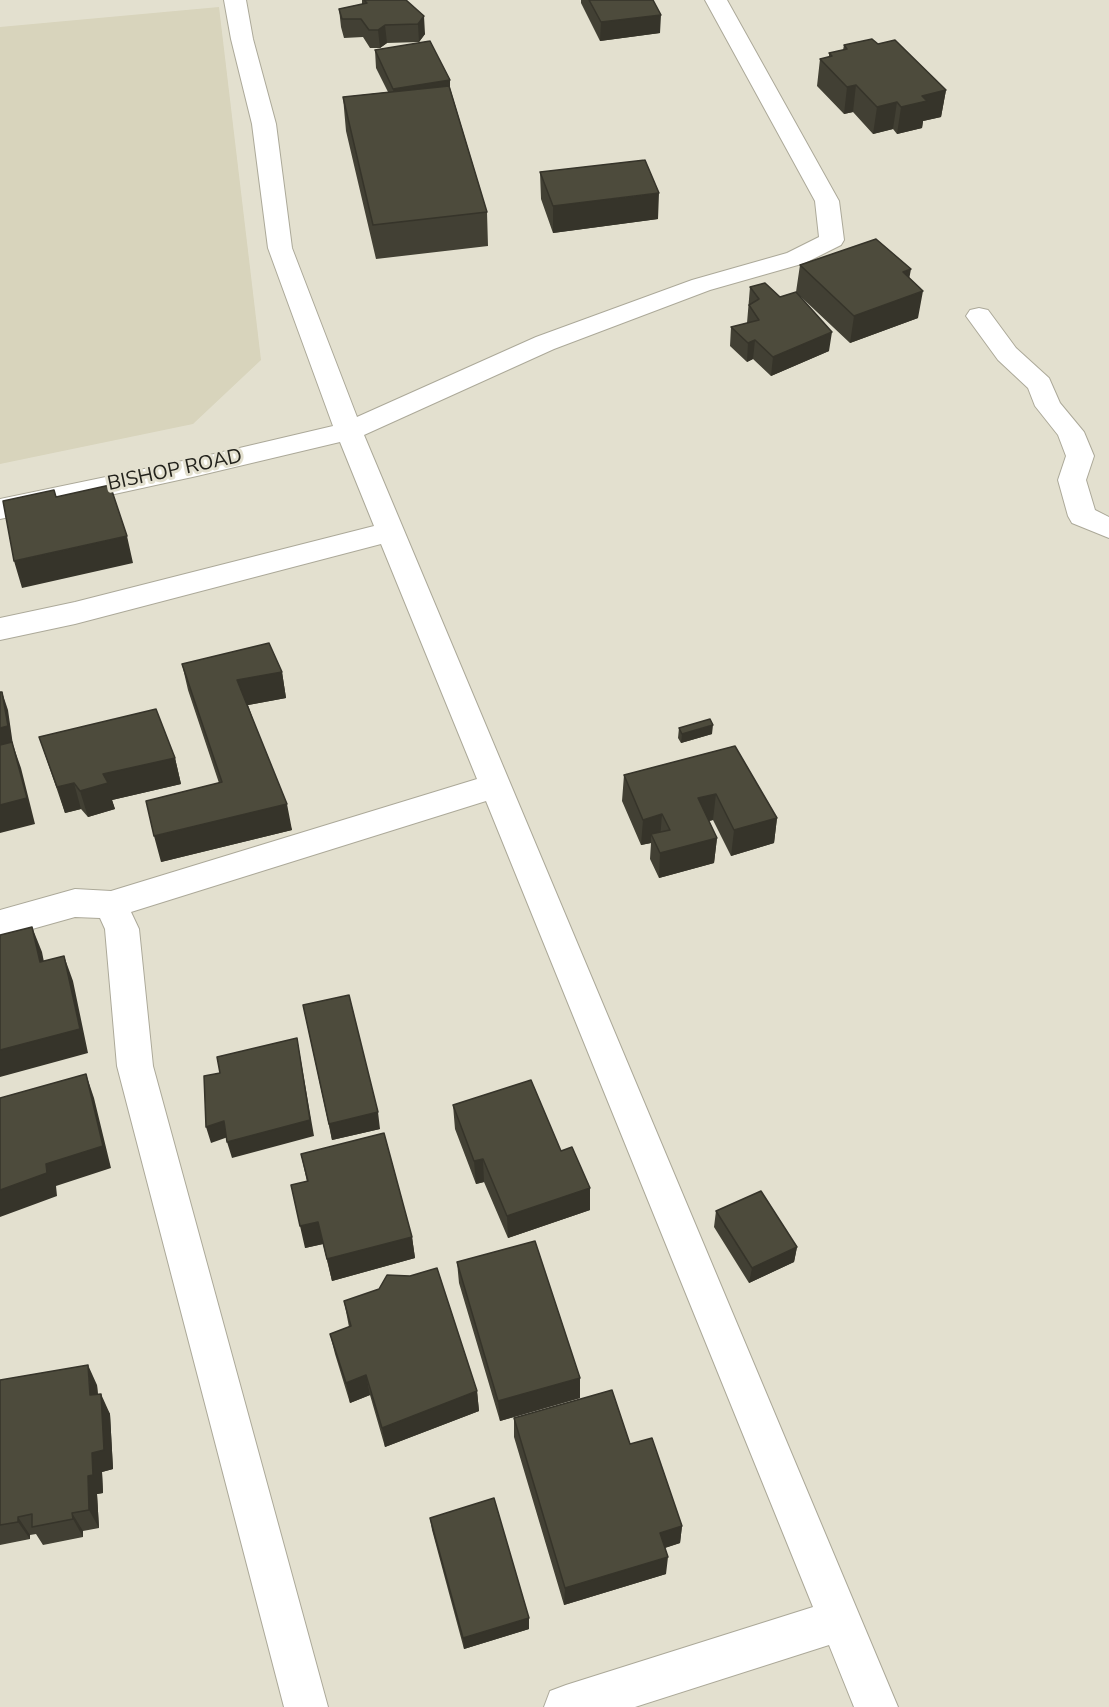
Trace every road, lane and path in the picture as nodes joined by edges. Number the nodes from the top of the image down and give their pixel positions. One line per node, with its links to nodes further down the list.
1 (234, 0): 4 (street)
2 (716, 0): 4 (street, BISHOP ROAD)
3 (979, 316): 6 (street)
4 (349, 431): 5 (street, BISHOP ROAD); 7 (street)
5 (0, 508)
6 (1109, 528)
7 (391, 532): 8 (street); 9 (street)
8 (0, 629)
9 (496, 785): 10 (street); 12 (street)
10 (111, 905): 11 (street); 13 (street)
11 (0, 924)
12 (839, 1620): 14 (street); 15 (street)
13 (306, 1707)
14 (566, 1707)
15 (876, 1707)

